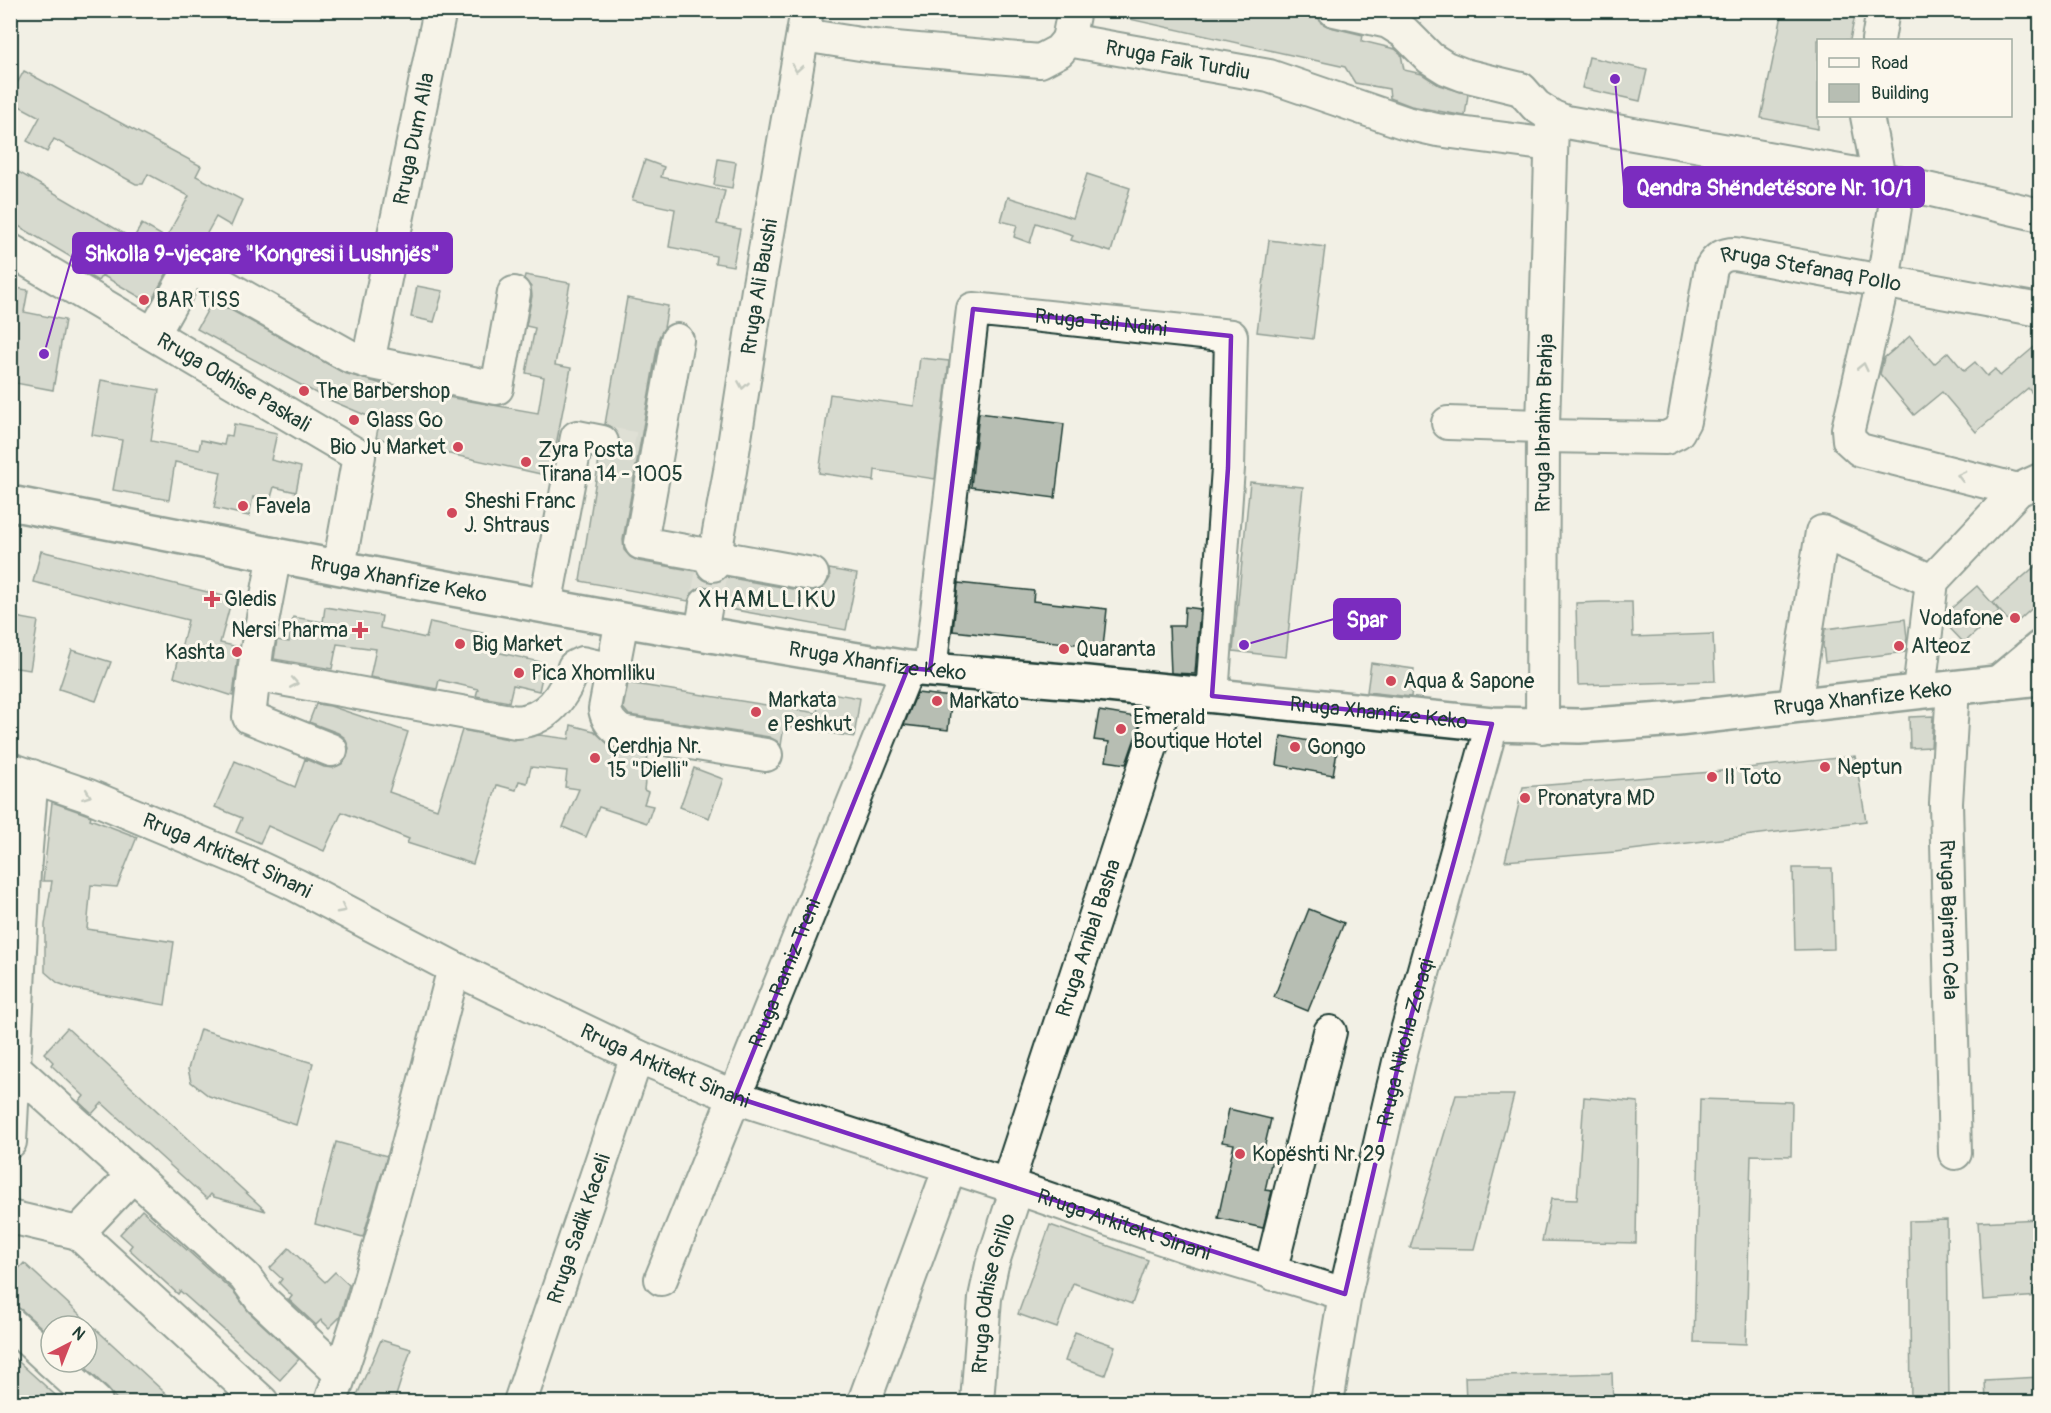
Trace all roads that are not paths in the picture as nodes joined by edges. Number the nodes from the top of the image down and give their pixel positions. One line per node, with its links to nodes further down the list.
1 (440, 10): 17 (street, Rruga Dum Alla)
2 (1334, 10): 8 (street)
3 (1883, 10): 6 (street)
4 (805, 23): 5 (street, Rruga Faik Turdiu); 24 (street, Rruga Ali Baushi, one-way to 24)
5 (1071, 25): 8 (street, Rruga Faik Turdiu)
6 (1878, 39)
7 (1867, 117): 9 (street)
8 (1552, 131): 9 (street, Rruga Faik Turdiu); 19 (street, Rruga Ibrahim Brahja)
9 (1889, 180): 10 (street, Rruga Faik Turdiu); 12 (street)
10 (2040, 215)
11 (10, 250): 15 (street, Rruga Odhise Paskali)
12 (1883, 282): 14 (street, Rruga Stefanaq Pollo); 19 (street, Rruga Stefanaq Pollo); 21 (street, one-way to 12)
13 (514, 293): 17 (street)
14 (2040, 310)
15 (154, 333): 17 (street); 25 (street, Rruga Odhise Paskali)
16 (677, 340): 24 (street)
17 (368, 362)
18 (1448, 423): 19 (street)
19 (1543, 431): 42 (street, Rruga Ibrahim Brahja)
20 (589, 440): 28 (street)
21 (2029, 485): 27 (street)
22 (10, 503): 23 (main road, Rruga Xhanfize Keko)
23 (275, 554): 25 (main road, Rruga Xhanfize Keko); 33 (street)
24 (714, 560): 26 (street)
25 (339, 567): 28 (main road, Rruga Xhanfize Keko)
26 (812, 574)
27 (1932, 580): 37 (street); 40 (street)
28 (545, 606): 29 (main road, Rruga Xhanfize Keko)
29 (622, 620): 31 (main road, Rruga Xhanfize Keko); 32 (street)
30 (2040, 648): 35 (main road)
31 (919, 668): 38 (main road, Rruga Xhanfize Keko); 39 (street, Rruga Teli Ndini); 50 (street, Rruga Ramiz Treni)
32 (613, 670): 33 (street, one-way to 32); 44 (street)
33 (254, 674): 43 (street)
34 (2040, 678): 35 (main road, Rruga Xhanfize Keko)
35 (1998, 683): 36 (main road, Rruga Xhanfize Keko)
36 (1953, 687): 37 (main road, Rruga Xhanfize Keko); 52 (street, Rruga Bajram Cela)
37 (1919, 691): 40 (main road, Rruga Xhanfize Keko)
38 (1169, 692): 39 (main road, Rruga Xhanfize Keko); 55 (street, Rruga Anibal Basha)
39 (1212, 696): 41 (main road, Rruga Xhanfize Keko)
40 (1795, 705): 42 (main road, Rruga Xhanfize Keko)
41 (1492, 724): 42 (main road, Rruga Xhanfize Keko); 60 (street, Rruga Nikolla Zoraqi)
42 (1542, 727)
43 (331, 750)
44 (766, 755)
45 (21, 772): 46 (street, Rruga Arkitekt Sinani, one-way to 46); 49 (street)
46 (454, 968): 48 (street, Rruga Arkitekt Sinani); 63 (street)
47 (1330, 1032): 58 (street)
48 (637, 1056): 50 (street, Rruga Arkitekt Sinani); 68 (street, Rruga Sadik Kaceli)
49 (15, 1068): 51 (street); 54 (street)
50 (735, 1098): 53 (street, Rruga Arkitekt Sinani); 59 (street, Rruga Ramiz Treni)
51 (10, 1142)
52 (1955, 1153)
53 (950, 1167): 55 (street, Rruga Arkitekt Sinani); 69 (street)
54 (132, 1174): 57 (street); 63 (street)
55 (1012, 1187): 58 (street, Rruga Arkitekt Sinani); 70 (street, Rruga Odhise Grillo)
56 (10, 1216): 57 (street)
57 (78, 1233): 66 (street)
58 (1273, 1274): 60 (street, Rruga Arkitekt Sinani)
59 (661, 1279)
60 (1346, 1294): 71 (street, Rruga Nikolla Zoraqi)
61 (10, 1323): 62 (street)
62 (39, 1349)
63 (340, 1373): 67 (street)
64 (66, 1374): 65 (street)
65 (96, 1402)
66 (262, 1402)
67 (332, 1402)
68 (520, 1402)
69 (864, 1402)
70 (977, 1402)
71 (1327, 1402)

